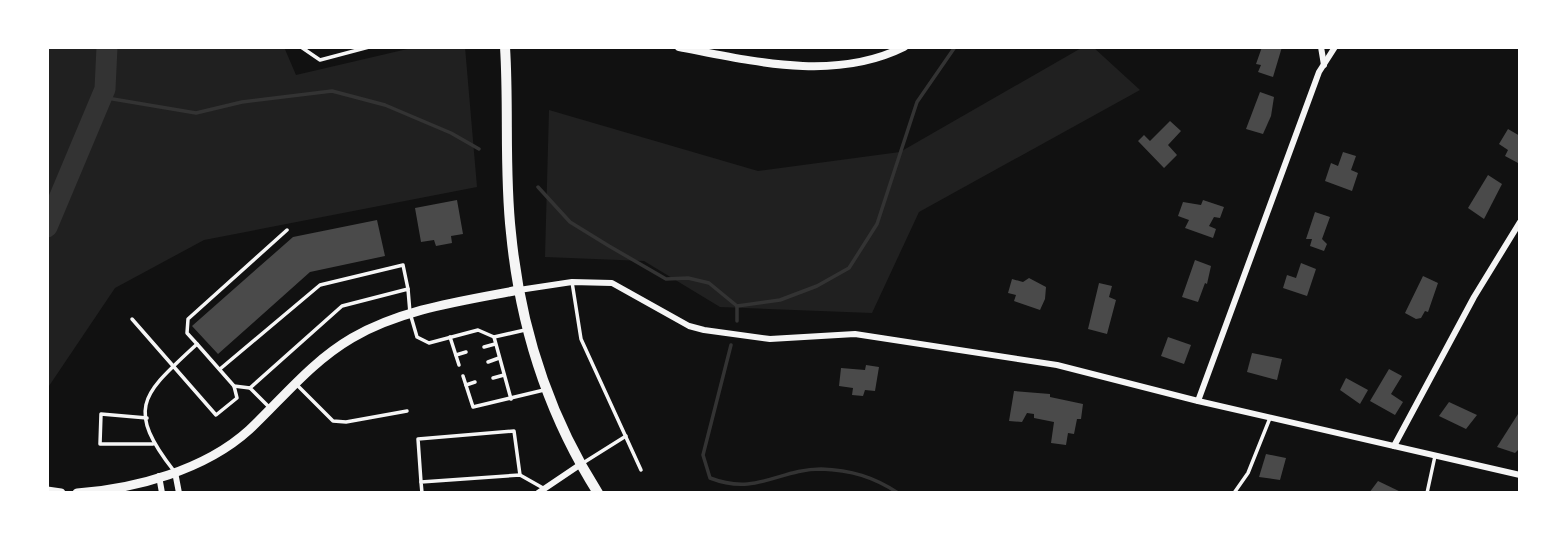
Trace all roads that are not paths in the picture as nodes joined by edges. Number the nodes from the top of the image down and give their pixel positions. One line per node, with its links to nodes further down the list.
1 (301, 47): 2 (lane)
2 (369, 47)
3 (505, 47): 14 (main road)
4 (679, 47): 8 (street)
5 (904, 47): 8 (street)
6 (1321, 47): 9 (street)
7 (1335, 47): 9 (street)
8 (727, 51)
9 (1324, 65): 40 (street)
10 (1520, 222): 47 (street)
11 (287, 230): 20 (lane)
12 (572, 282): 14 (street); 40 (street); 45 (lane)
13 (408, 289): 15 (lane); 29 (lane); 37 (lane)
14 (519, 290): 15 (main road); 17 (main road)
15 (410, 313): 18 (lane); 34 (main road)
16 (132, 319): 28 (lane)
17 (527, 330): 19 (lane); 38 (main road)
18 (450, 337): 19 (lane); 24 (lane)
19 (494, 337): 21 (lane)
20 (197, 344): 28 (lane); 29 (lane)
21 (495, 344): 22 (lane); 25 (lane)
22 (484, 347)
23 (466, 352): 24 (lane)
24 (456, 355): 27 (lane)
25 (500, 358): 26 (lane); 30 (lane)
26 (488, 362)
27 (459, 365)
28 (172, 367): 36 (lane); 43 (lane)
29 (220, 369): 36 (lane)
30 (505, 375): 32 (lane); 39 (lane)
31 (463, 376): 35 (lane)
32 (493, 378)
33 (475, 382): 35 (lane)
34 (295, 383): 41 (main road); 42 (lane)
35 (466, 385): 39 (lane)
36 (234, 386): 37 (lane)
37 (250, 388): 41 (lane)
38 (546, 390): 39 (lane); 49 (main road)
39 (511, 398)
40 (1198, 401): 44 (street)
41 (270, 408): 51 (main road)
42 (407, 411)
43 (147, 418): 46 (lane); 46 (lane)
44 (1270, 418): 47 (street); 65 (lane)
45 (626, 436): 49 (lane); 50 (lane)
46 (153, 444): 51 (lane)
47 (1394, 446): 48 (street)
48 (1435, 456): 53 (street); 66 (lane)
49 (581, 464): 56 (street); 64 (main road)
50 (641, 470)
51 (175, 472): 54 (main road); 62 (street)
52 (520, 474): 55 (lane); 55 (lane); 56 (lane)
53 (1520, 475)
54 (159, 476): 58 (main road); 61 (street)
55 (421, 482): 63 (lane)
56 (541, 490)
57 (47, 491): 59 (main road)
58 (111, 491): 60 (main road)
59 (61, 493)
60 (77, 493)
61 (162, 493)
62 (179, 493)
63 (422, 493)
64 (598, 493)
65 (1234, 493)
66 (1427, 493)

